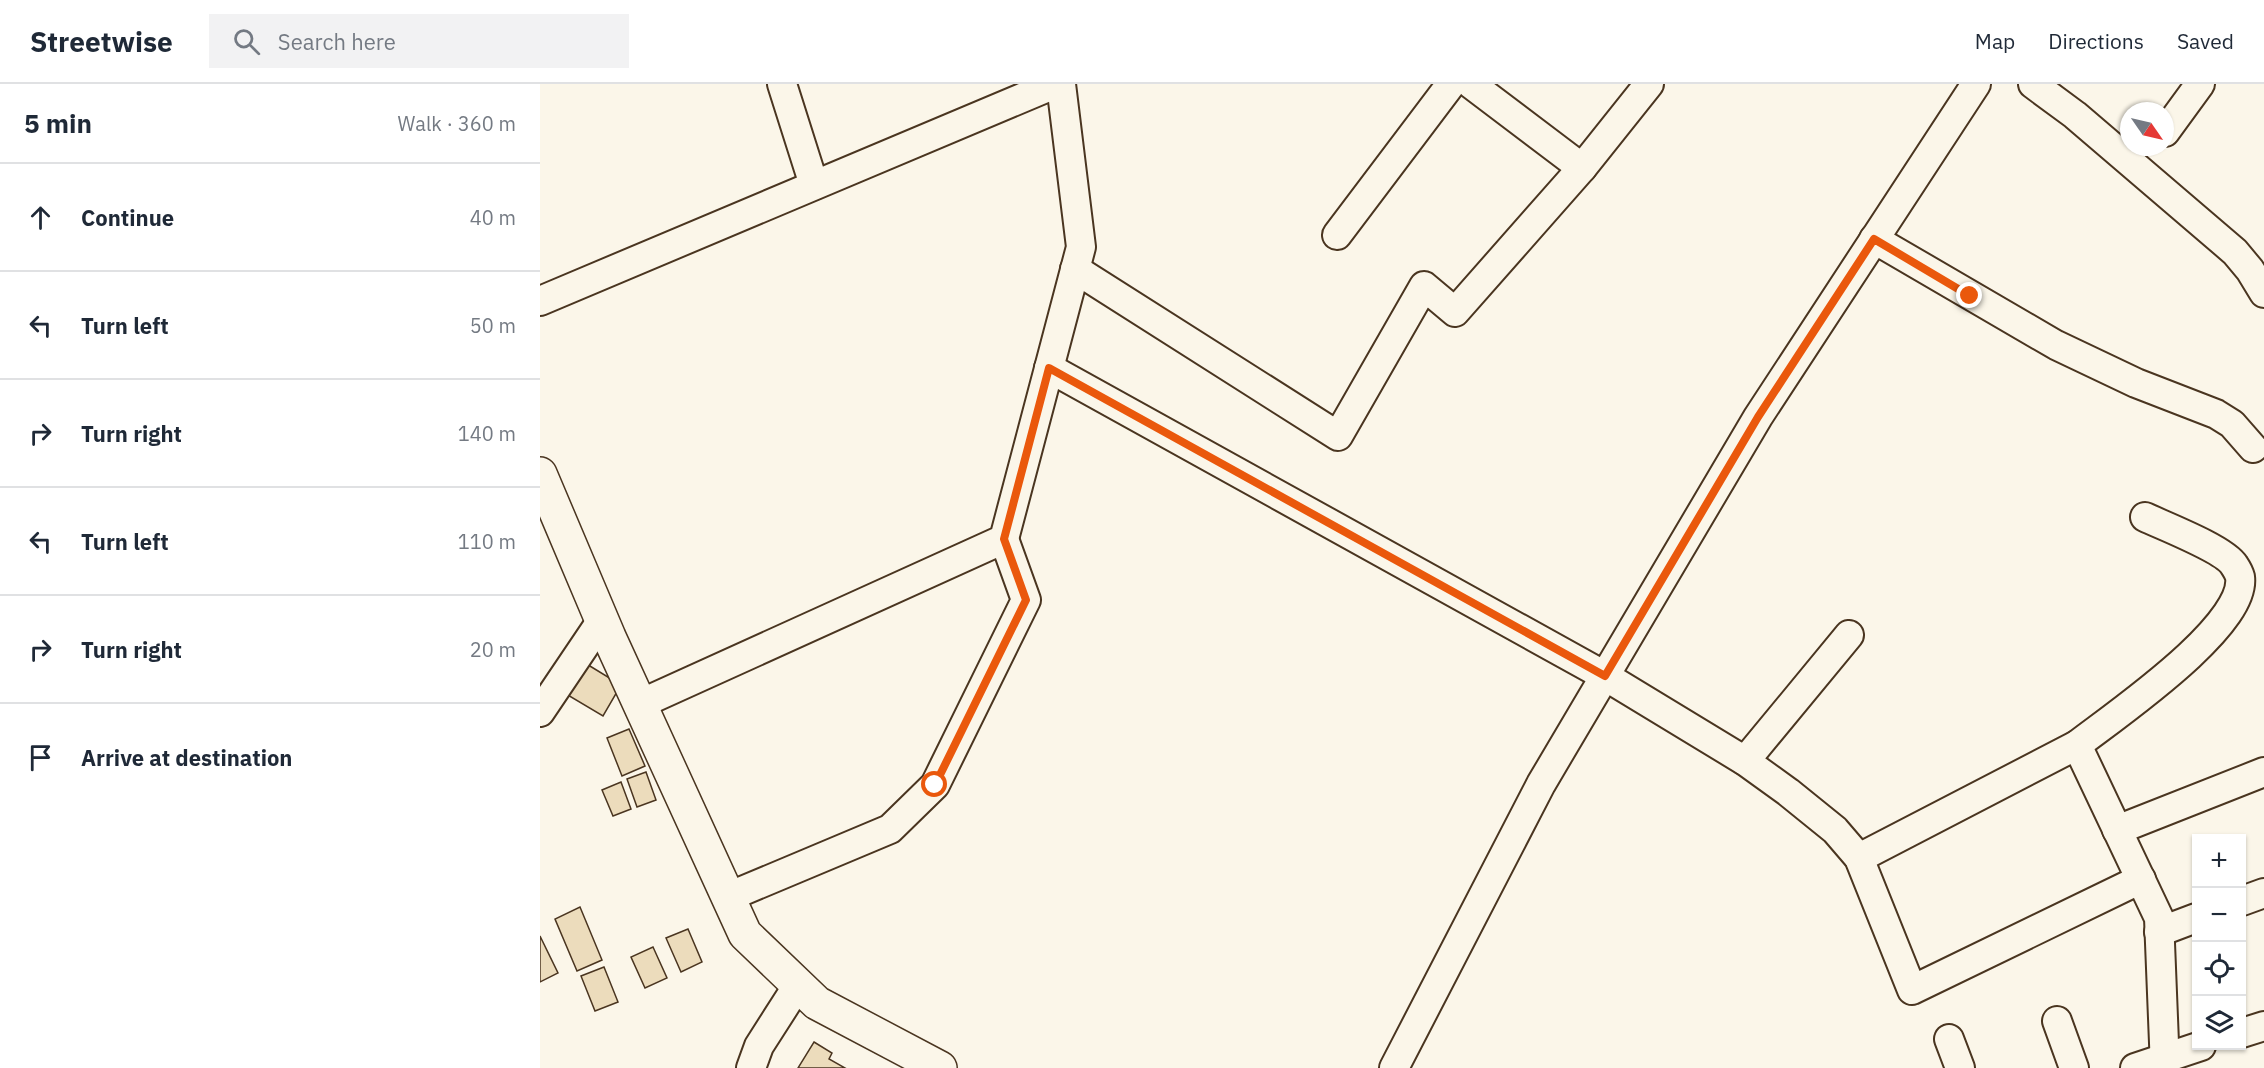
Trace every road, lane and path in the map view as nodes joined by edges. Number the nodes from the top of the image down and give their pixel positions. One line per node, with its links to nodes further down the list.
1 (782, 84): 13 (street)
2 (1054, 84): 13 (street)
3 (1061, 84): 16 (street)
4 (1451, 84): 14 (street)
5 (1471, 84): 12 (street)
6 (1649, 84): 12 (street)
7 (1976, 84): 15 (street)
8 (2033, 84): 11 (street)
9 (2200, 84): 10 (street)
10 (2174, 120)
11 (2147, 158): 17 (street)
12 (1582, 168): 16 (street)
13 (814, 186): 18 (street)
14 (1337, 235)
15 (1874, 239): 20 (street); 26 (street)
16 (1075, 269): 19 (street)
17 (2259, 275)
18 (540, 301)
19 (1049, 368): 23 (street); 26 (street)
20 (2253, 448)
21 (540, 474): 24 (street)
22 (2145, 517): 29 (street)
23 (1004, 539): 27 (street); 36 (street)
24 (602, 620): 27 (street); 28 (street)
25 (1849, 635): 30 (street)
26 (1605, 676): 30 (street); 49 (street)
27 (640, 704): 36 (street)
28 (540, 712)
29 (2077, 745): 32 (street); 33 (street)
30 (1745, 761): 33 (street)
31 (2264, 772): 32 (street)
32 (2117, 830): 34 (street)
33 (1859, 858): 34 (street)
34 (2141, 879): 39 (street)
35 (2264, 893): 37 (street)
36 (728, 897): 40 (street)
37 (2246, 900)
38 (2192, 920): 39 (street)
39 (2159, 932): 46 (street)
40 (798, 985): 47 (street); 48 (street)
41 (2057, 1021): 51 (street)
42 (2264, 1026): 43 (street)
43 (2246, 1031)
44 (1949, 1039): 50 (street)
45 (2192, 1050): 46 (street)
46 (2164, 1062): 52 (street)
47 (751, 1068)
48 (940, 1068)
49 (1394, 1068)
50 (1960, 1068)
51 (2074, 1068)
52 (2135, 1068)

